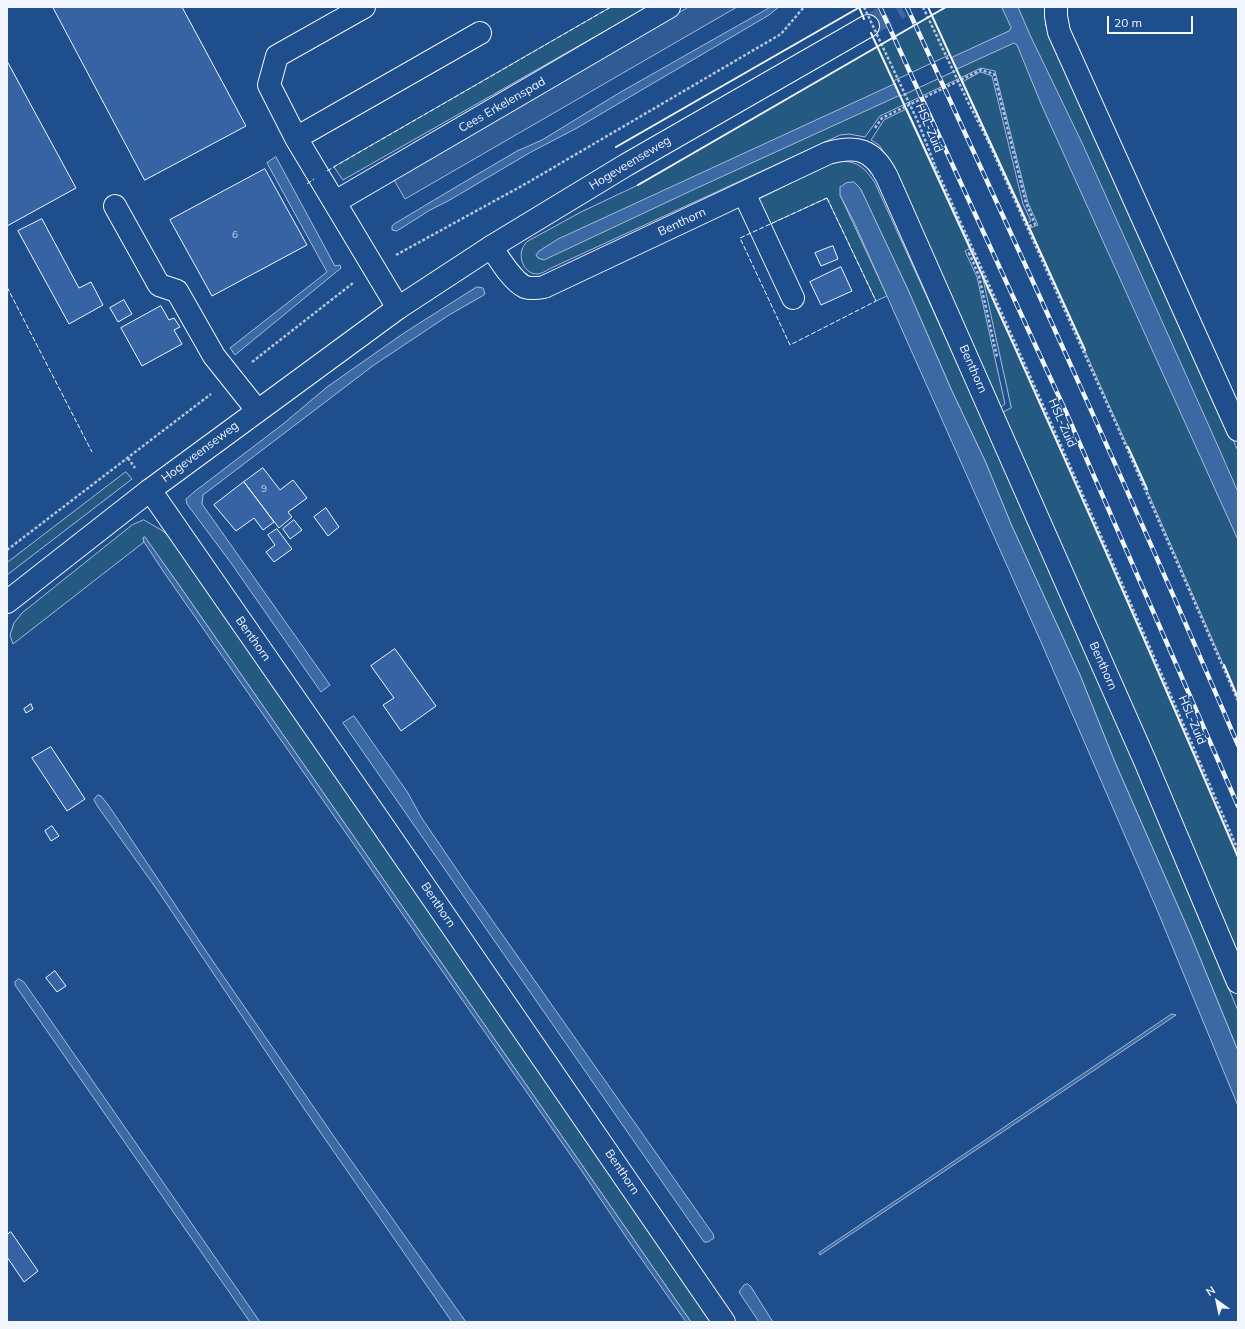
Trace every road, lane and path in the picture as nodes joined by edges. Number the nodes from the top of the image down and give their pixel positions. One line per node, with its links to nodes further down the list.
1 (364, 7): 7 (main road)
2 (669, 7): 10 (main road, Cees Erkelenspad)
3 (923, 7): 12 (path, bridge)
4 (1056, 11): 19 (main road)
5 (866, 17): 13 (main road, Hogeveenseweg); 14 (path, HSL-Zuid, bridge)
6 (480, 33): 7 (main road)
7 (296, 138): 10 (main road)
8 (860, 150): 9 (main road, Benthorn); 12 (path); 24 (main road, Benthorn)
9 (744, 193): 13 (main road, Benthorn); 15 (main road)
10 (335, 202): 16 (main road)
11 (115, 206): 18 (main road)
12 (1027, 227): 22 (path)
13 (491, 247): 16 (main road, Hogeveenseweg)
14 (974, 251): 17 (path); 23 (path, HSL-Zuid)
15 (793, 298)
16 (398, 308): 18 (main road, Hogeveenseweg)
17 (998, 361)
18 (257, 410): 20 (main road, Hogeveenseweg)
19 (1238, 430)
20 (150, 490): 21 (main road, Hogeveenseweg); 25 (main road, Benthorn)
21 (7, 602)
22 (1238, 701)
23 (1238, 850)
24 (1238, 982)
25 (724, 1322)

